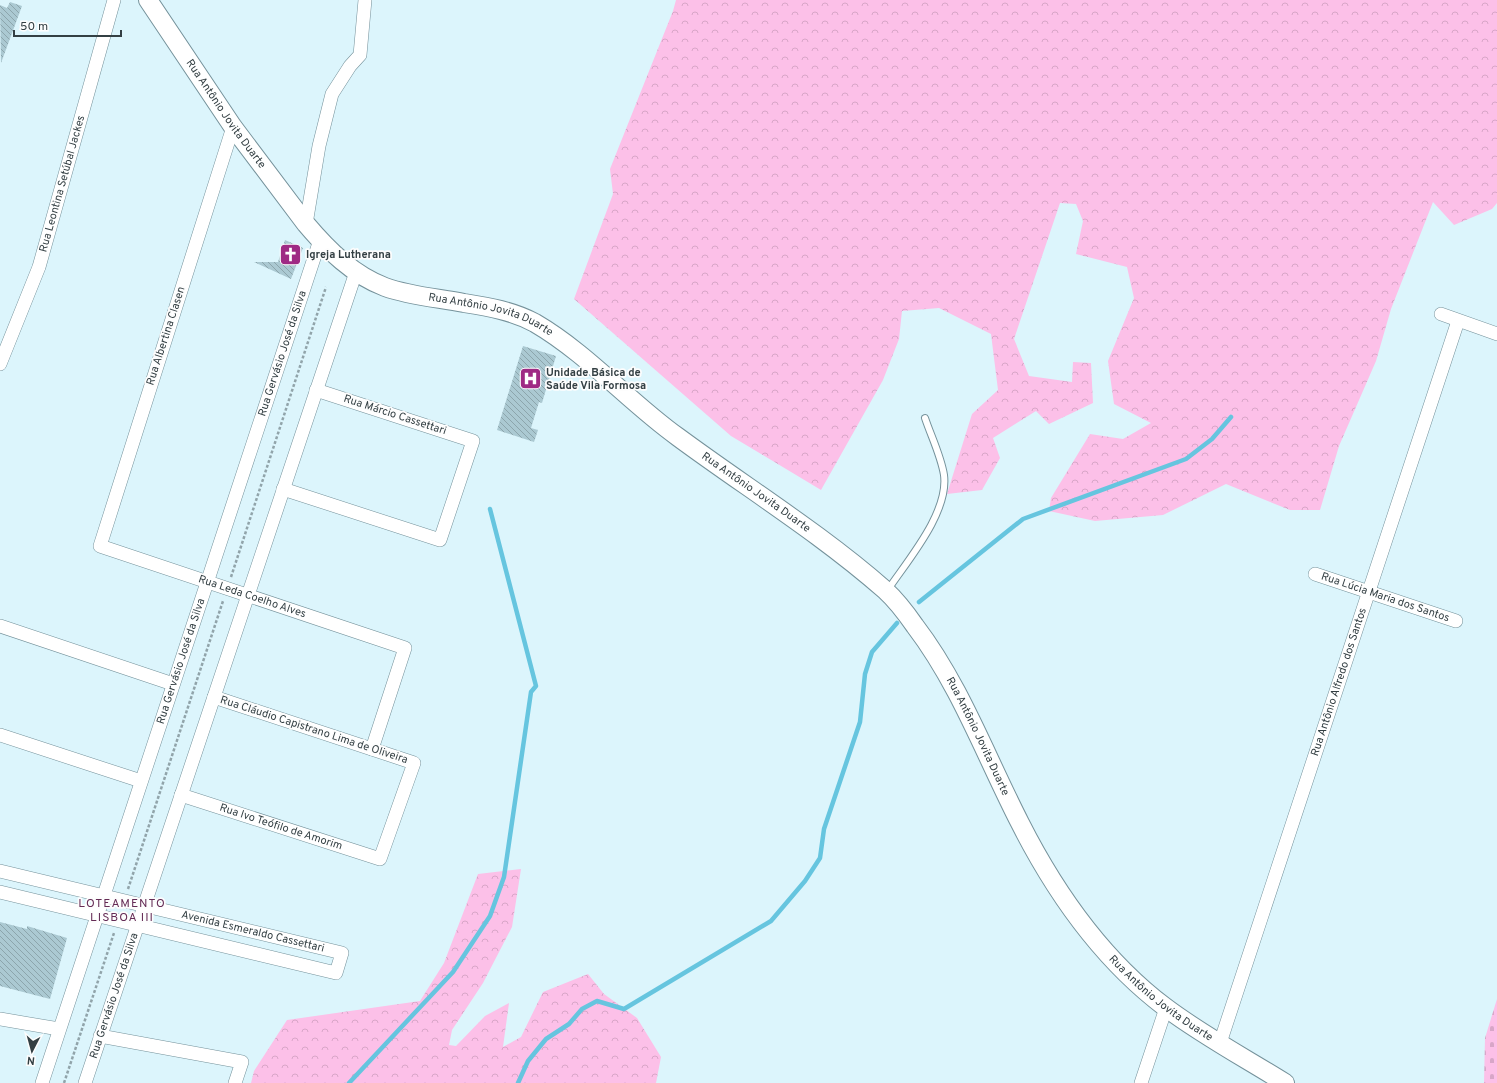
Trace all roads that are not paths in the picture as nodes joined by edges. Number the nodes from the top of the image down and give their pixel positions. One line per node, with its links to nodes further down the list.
1 (114, 0): 11 (street, Rua Leontina Setúbal Jackes)
2 (148, 0): 4 (main road, Rua Antônio Jovita Duarte)
3 (365, 0): 5 (street)
4 (233, 127): 5 (main road, Rua Antônio Jovita Duarte); 15 (street, Rua Albertina Clasen)
5 (306, 224): 6 (main road, Rua Antônio Jovita Duarte)
6 (320, 240): 7 (main road, Rua Antônio Jovita Duarte); 17 (street, Rua Gervásio José da Silva)
7 (356, 272): 12 (street, Rua Gervásio José da Silva); 19 (main road, Rua Antônio Jovita Duarte)
8 (1441, 314): 9 (street)
9 (1458, 321): 10 (street); 18 (street, Rua Antônio Alfredo dos Santos)
10 (1497, 334)
11 (0, 364)
12 (316, 390): 14 (street, Rua Gervásio José da Silva); 14 (street, Rua Márcio Cassettari)
13 (924, 418): 19 (lane)
14 (283, 490): 20 (street, Rua Gervásio José da Silva)
15 (100, 546): 17 (street, Rua Leda Coelho Alves)
16 (1315, 574): 18 (street, Rua Lúcia Maria dos Santos)
17 (207, 582): 20 (street, Rua Leda Coelho Alves); 23 (street, Rua Gervásio José da Silva)
18 (1367, 591): 21 (street, Rua Lúcia Maria dos Santos); 40 (street, Rua Antônio Alfredo dos Santos)
19 (887, 592): 36 (main road, Rua Antônio Jovita Duarte)
20 (248, 595): 24 (street, Rua Gervásio José da Silva); 26 (street, Rua Leda Coelho Alves)
21 (1456, 621)
22 (0, 626): 23 (street)
23 (173, 684): 27 (street, Rua Gervásio José da Silva)
24 (214, 697): 26 (street, Rua Cláudio Capistrano Lima de Oliveira); 28 (street, Rua Gervásio José da Silva)
25 (0, 735): 27 (street)
26 (372, 749): 29 (street, Rua Cláudio Capistrano Lima de Oliveira)
27 (141, 782): 32 (street, Rua Gervásio José da Silva)
28 (181, 794): 29 (street, Rua Ivo Teófilo de Amorim); 33 (street, Rua Gervásio José da Silva)
29 (380, 859)
30 (0, 871): 32 (street, Avenida Esmeraldo Cassettari)
31 (0, 892): 34 (street, Avenida Esmeraldo Cassettari)
32 (103, 896): 33 (street, Avenida Esmeraldo Cassettari); 34 (street, Rua Gervásio José da Silva)
33 (144, 906): 35 (street, Rua Gervásio José da Silva); 35 (street, Avenida Esmeraldo Cassettari)
34 (97, 916): 35 (street, Avenida Esmeraldo Cassettari); 38 (street, Rua Gervásio José da Silva)
35 (137, 925): 39 (street, Rua Gervásio José da Silva)
36 (1166, 1008): 40 (main road, Rua Antônio Jovita Duarte); 44 (street)
37 (0, 1018): 38 (street)
38 (59, 1029): 41 (street, Rua Gervásio José da Silva)
39 (100, 1036): 42 (street, Rua Gervásio José da Silva); 43 (street)
40 (1220, 1043): 45 (main road, Rua Antônio Jovita Duarte)
41 (42, 1083)
42 (84, 1083)
43 (235, 1083)
44 (1141, 1083)
45 (1285, 1083)

